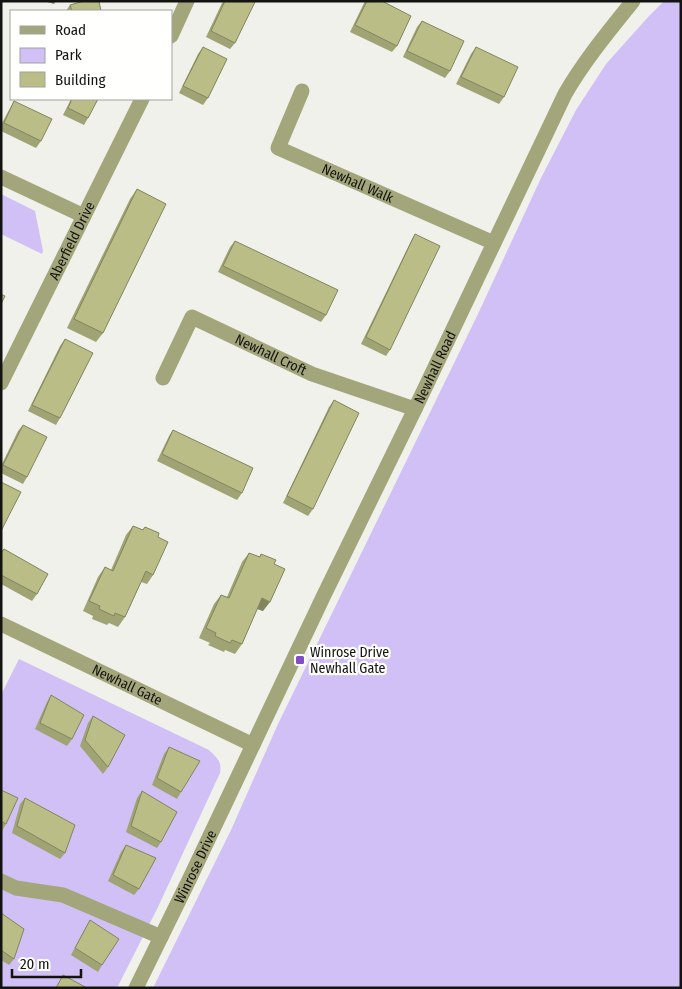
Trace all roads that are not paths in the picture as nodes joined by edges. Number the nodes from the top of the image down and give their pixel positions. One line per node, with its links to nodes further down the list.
1 (188, 1): 3 (street)
2 (633, 1): 8 (street, Newhall Road)
3 (172, 34)
4 (302, 91): 8 (street, Newhall Walk)
5 (142, 100): 7 (street, Aberfield Drive)
6 (1, 178): 7 (street)
7 (84, 216): 10 (street, Aberfield Drive)
8 (494, 243): 11 (street, Newhall Road)
9 (163, 378): 11 (street, Newhall Croft)
10 (1, 383)
11 (415, 409): 13 (street, Newhall Road)
12 (1, 624): 13 (street, Newhall Gate)
13 (253, 745): 15 (street, Winrose Drive)
14 (2, 882): 15 (street)
15 (161, 937): 16 (street, Winrose Drive)
16 (136, 988)

